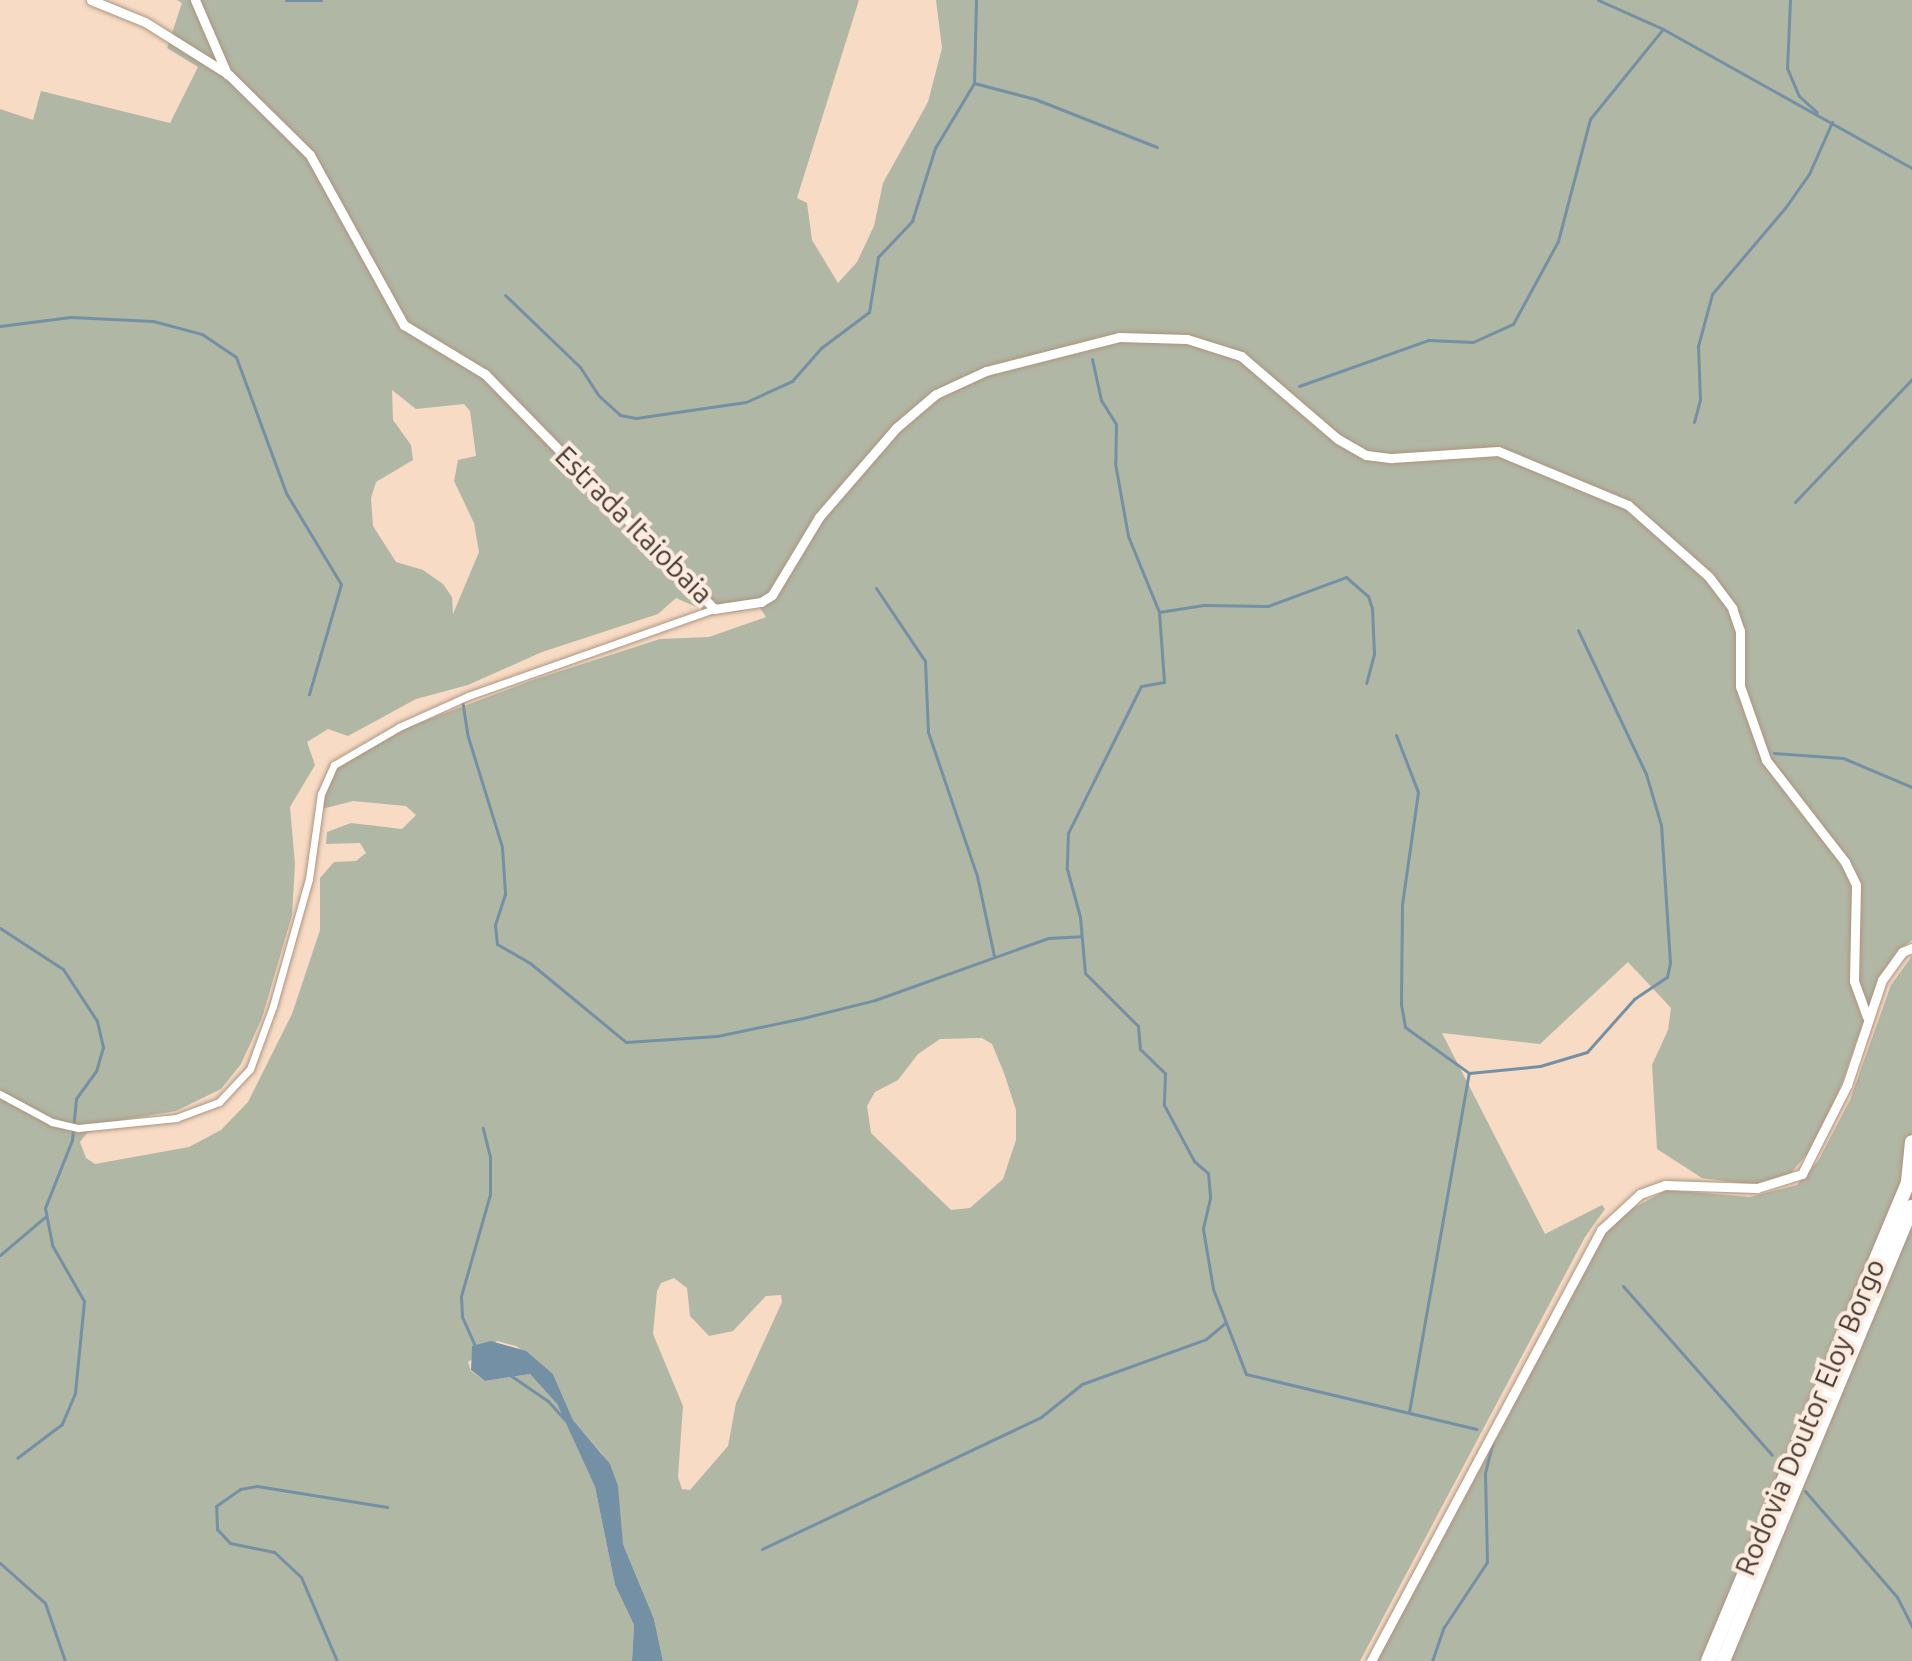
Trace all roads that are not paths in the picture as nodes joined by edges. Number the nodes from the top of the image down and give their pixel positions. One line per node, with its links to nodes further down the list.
1 (91, 0): 3 (street, Estrada Itaiobaia)
2 (195, 0): 3 (street)
3 (228, 74): 4 (street, Estrada Itaiobaia)
4 (714, 609): 6 (street, Estrada Itaiobaia); 7 (street)
5 (1912, 948): 6 (street)
6 (1867, 1017): 11 (street)
7 (0, 1094)
8 (1912, 1142): 9 (highway, Rodovia Doutor Eloy Borgo)
9 (1910, 1178): 12 (highway, Rodovia Doutor Eloy Borgo)
10 (1912, 1207): 13 (highway, Rodovia Doutor Eloy Borgo)
11 (1371, 1661)
12 (1708, 1661)
13 (1723, 1661)

